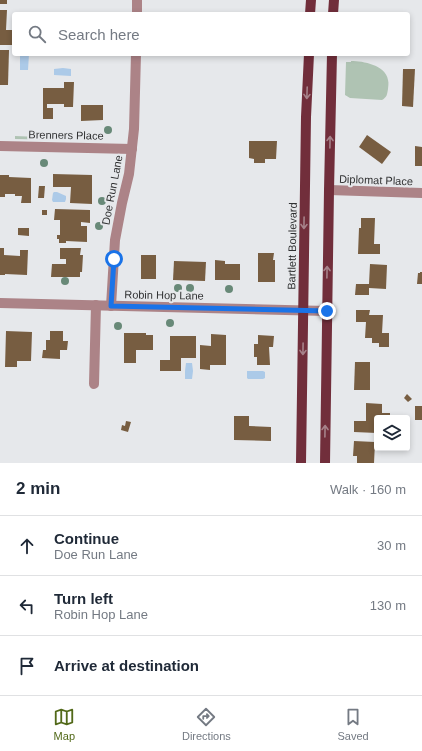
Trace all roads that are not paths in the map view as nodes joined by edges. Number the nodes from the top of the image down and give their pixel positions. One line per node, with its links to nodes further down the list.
1 (137, 0): 4 (street)
2 (311, 0): 5 (main road)
3 (334, 0): 6 (main road)
4 (137, 12)
5 (310, 12)
6 (333, 12)
7 (136, 56): 11 (street, Doe Run Lane)
8 (308, 56): 17 (main road, Bartlett Boulevard, one-way to 17)
9 (332, 56): 12 (main road, one-way to 9)
10 (0, 146): 11 (street, Brenners Place)
11 (132, 149): 16 (street, Doe Run Lane)
12 (329, 190): 13 (street, Diplomat Place); 18 (main road, one-way to 12)
13 (422, 193)
14 (0, 303): 15 (street, Robin Hop Lane)
15 (96, 305): 16 (street, Robin Hop Lane); 19 (street)
16 (111, 306): 17 (street, Robin Hop Lane)
17 (303, 310): 18 (street, Robin Hop Lane); 20 (main road, Bartlett Boulevard, one-way to 20)
18 (327, 311): 21 (main road, one-way to 18)
19 (94, 384)
20 (301, 463)
21 (325, 463)

